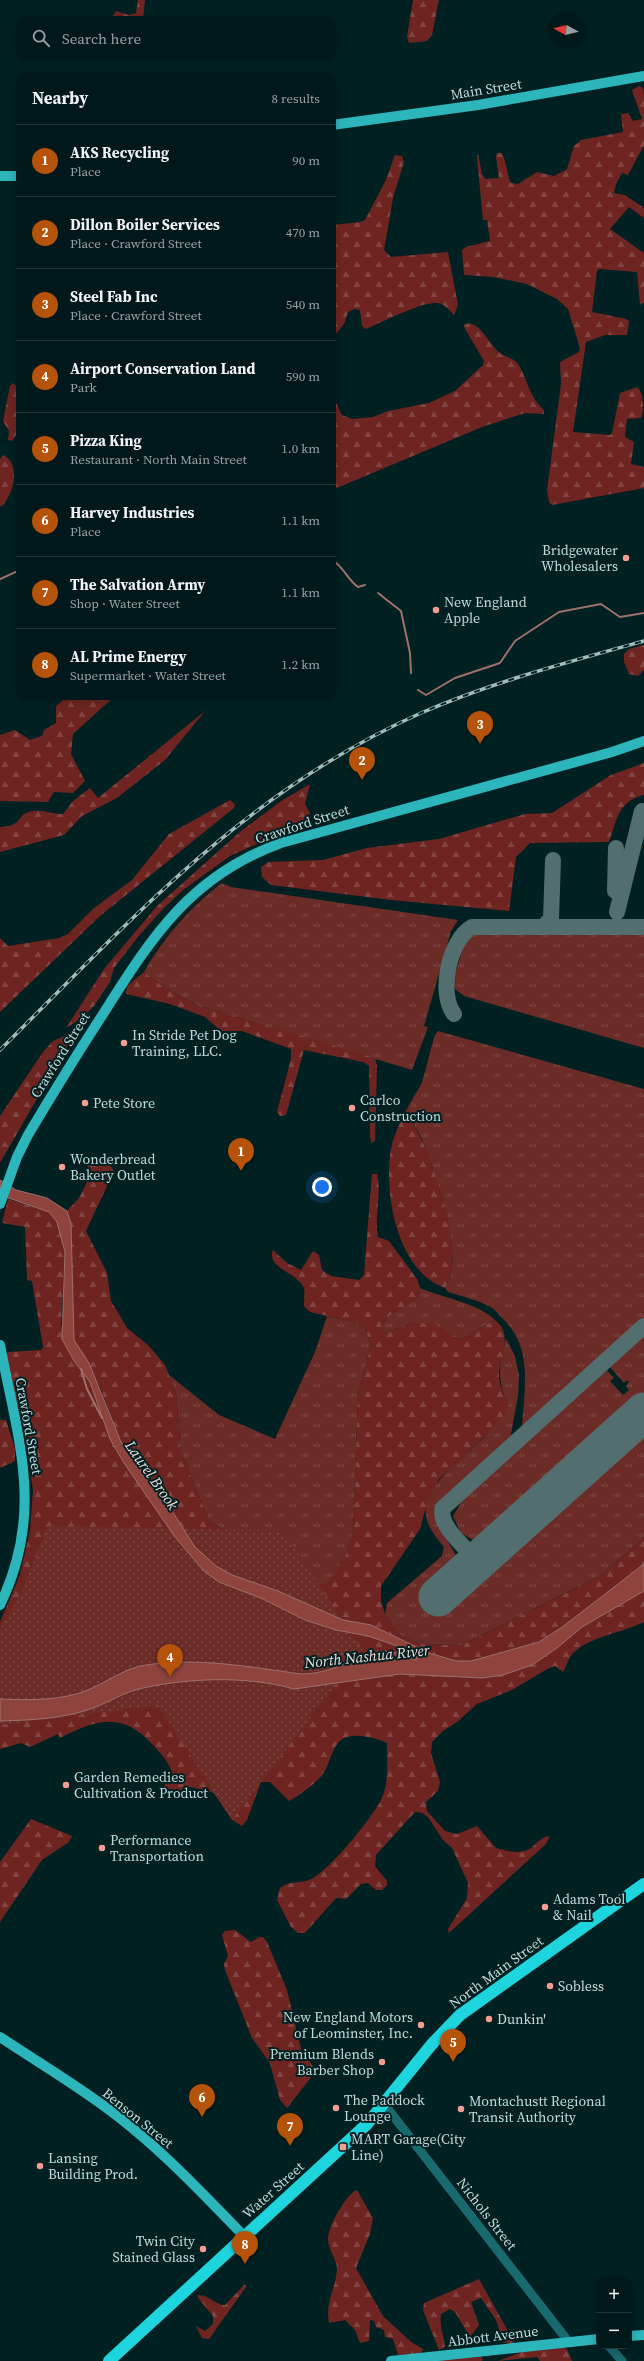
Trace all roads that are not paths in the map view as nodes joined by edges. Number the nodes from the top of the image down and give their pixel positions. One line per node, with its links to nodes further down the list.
1 (644, 76): 2 (main road, Main Street)
2 (336, 124)
3 (0, 176): 4 (main road)
4 (16, 176)
5 (644, 741): 6 (main road, Crawford Street)
6 (0, 1203)
7 (0, 1345): 8 (main road, Crawford Street)
8 (0, 1605)
9 (644, 1884): 11 (highway, North Main Street)
10 (0, 2038): 12 (main road, Benson Street)
11 (384, 2104): 12 (highway, Water Street); 16 (street, Nichols Street)
12 (244, 2236): 18 (highway, Water Street)
13 (644, 2335): 14 (main road)
14 (632, 2336)
15 (596, 2339): 16 (main road, Abbott Avenue)
16 (568, 2341): 19 (main road, Abbott Avenue)
17 (612, 2349): 20 (street)
18 (109, 2361)
19 (391, 2361)
20 (622, 2361)

